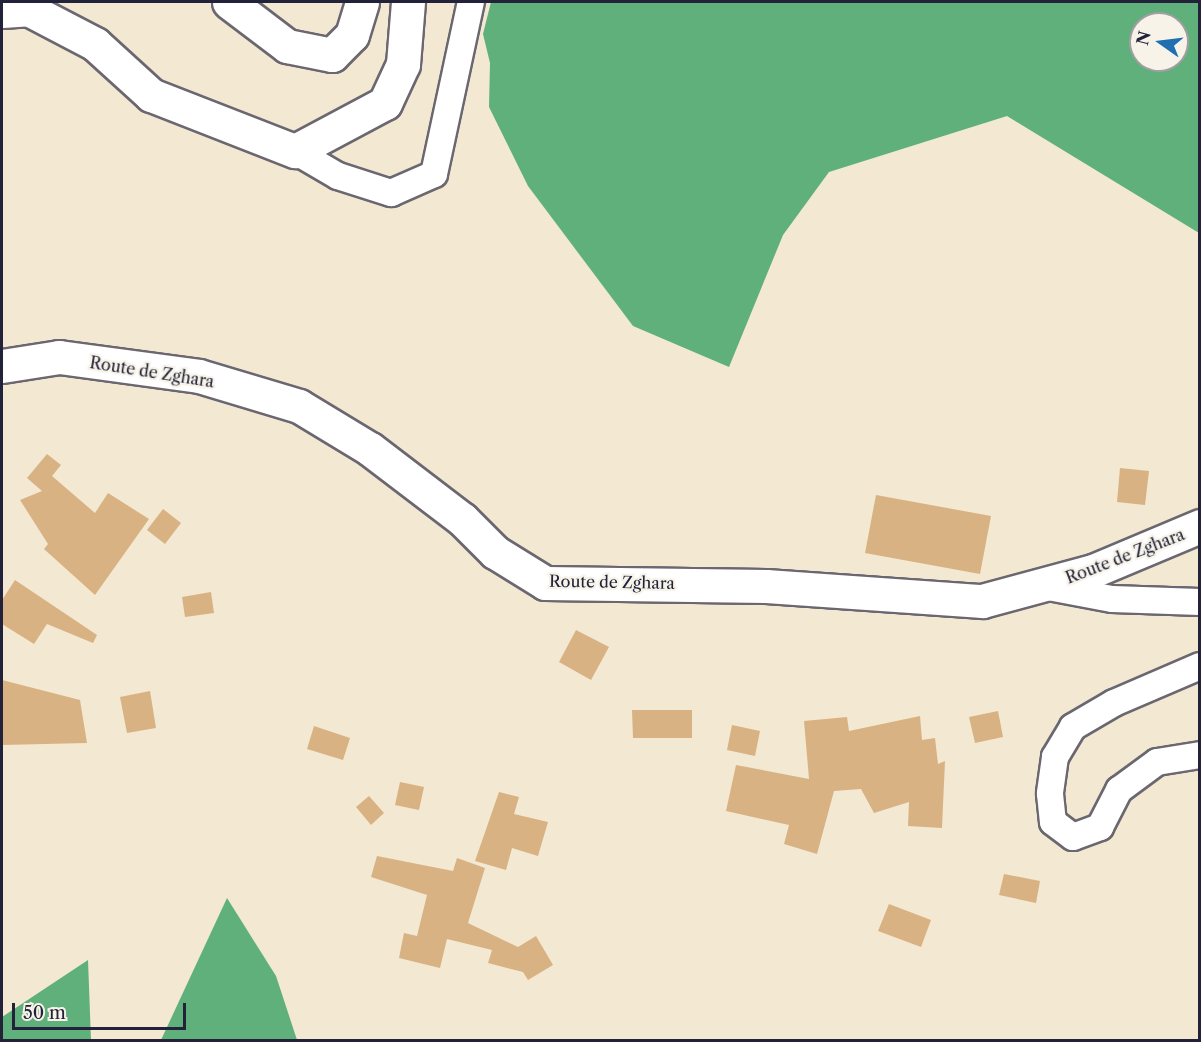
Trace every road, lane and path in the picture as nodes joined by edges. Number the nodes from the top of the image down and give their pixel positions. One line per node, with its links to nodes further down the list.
1 (229, 2): 2 (street)
2 (362, 2)
3 (408, 2): 6 (street)
4 (471, 2): 6 (street)
5 (2, 11): 6 (street)
6 (295, 152)
7 (2, 366): 9 (street, Route de Zghara)
8 (1200, 526): 9 (street, Route de Zghara)
9 (1040, 586): 10 (street)
10 (1200, 602)
11 (1200, 666): 12 (street)
12 (1200, 755)

